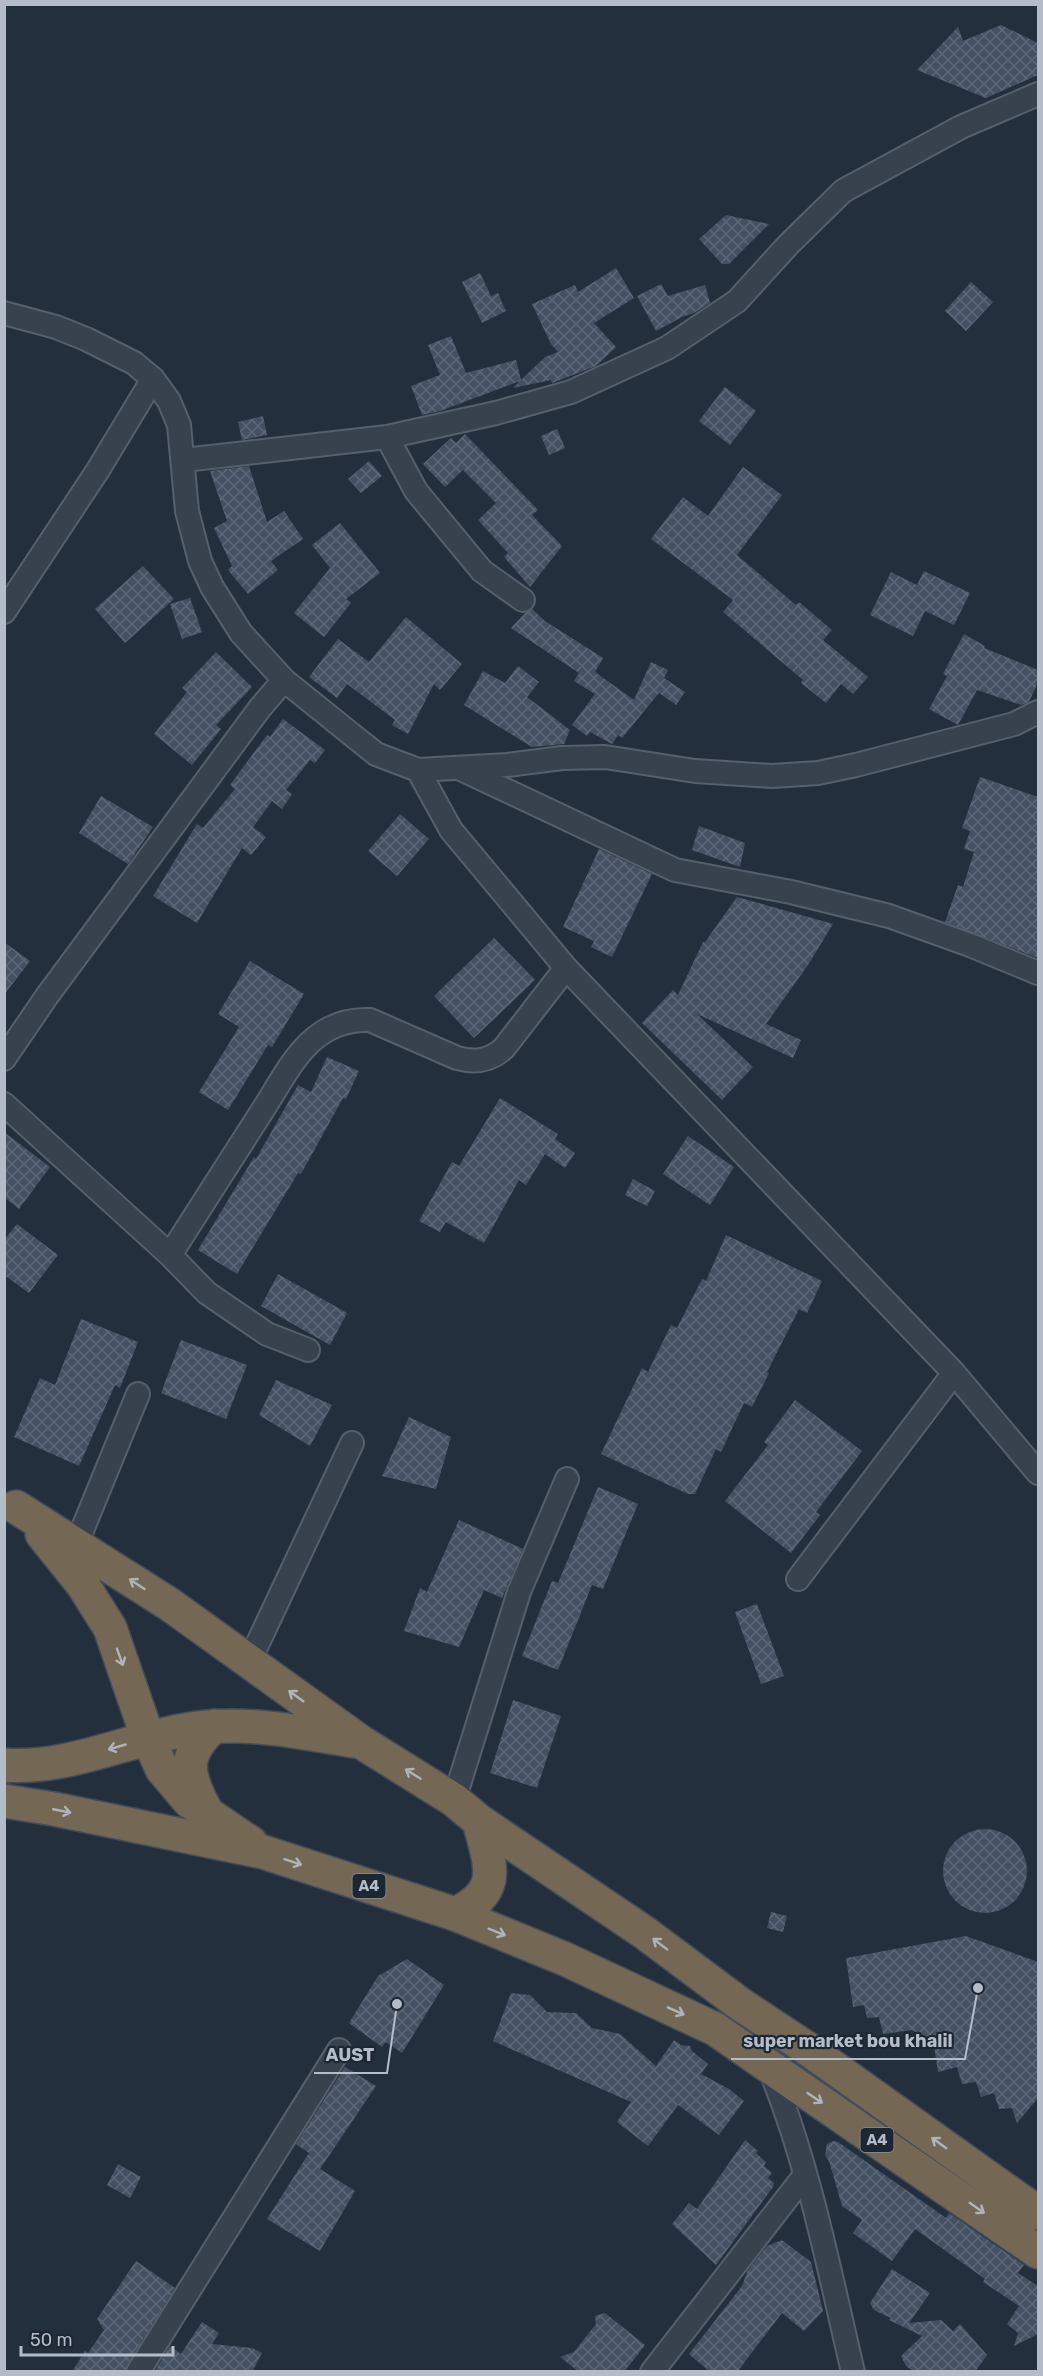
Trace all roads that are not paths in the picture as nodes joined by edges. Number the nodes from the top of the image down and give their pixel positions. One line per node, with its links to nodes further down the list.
1 (1038, 94): 4 (street)
2 (4, 313): 3 (street)
3 (153, 379): 5 (street); 7 (street)
4 (387, 437): 5 (street); 6 (street)
5 (184, 460): 8 (street)
6 (523, 600)
7 (4, 612)
8 (284, 680): 11 (street); 14 (street)
9 (1038, 712): 10 (street)
10 (457, 768): 11 (street); 13 (street)
11 (418, 770): 12 (street)
12 (566, 968): 16 (street); 18 (street)
13 (1038, 973)
14 (4, 1059)
15 (4, 1104): 16 (street)
16 (170, 1255): 17 (street)
17 (308, 1350)
18 (954, 1373): 21 (street); 24 (street)
19 (138, 1394): 23 (street)
20 (352, 1443): 25 (street)
21 (1038, 1473)
22 (567, 1479): 30 (street)
23 (76, 1545): 25 (highway, one-way to 23); 27 (highway, one-way to 27)
24 (798, 1579)
25 (249, 1662): 28 (highway, one-way to 25)
26 (214, 1726): 27 (highway, A4); 28 (highway, A4); 32 (highway)
27 (148, 1738): 29 (highway, A4, one-way to 29); 32 (highway)
28 (361, 1742): 30 (highway, A4, one-way to 28)
29 (4, 1764)
30 (454, 1800): 33 (highway, A4)
31 (4, 1801): 34 (highway, A4, one-way to 34)
32 (208, 1814): 34 (highway)
33 (479, 1821): 35 (highway); 39 (highway, A4, one-way to 33)
34 (263, 1852): 35 (highway, A4, one-way to 35)
35 (455, 1914): 37 (highway, A4, one-way to 37)
36 (339, 2050): 41 (street)
37 (768, 2066): 38 (street); 40 (highway, A4, one-way to 40)
38 (805, 2175): 42 (street); 43 (street)
39 (1038, 2213)
40 (1038, 2252)
41 (138, 2372)
42 (652, 2372)
43 (853, 2372)

